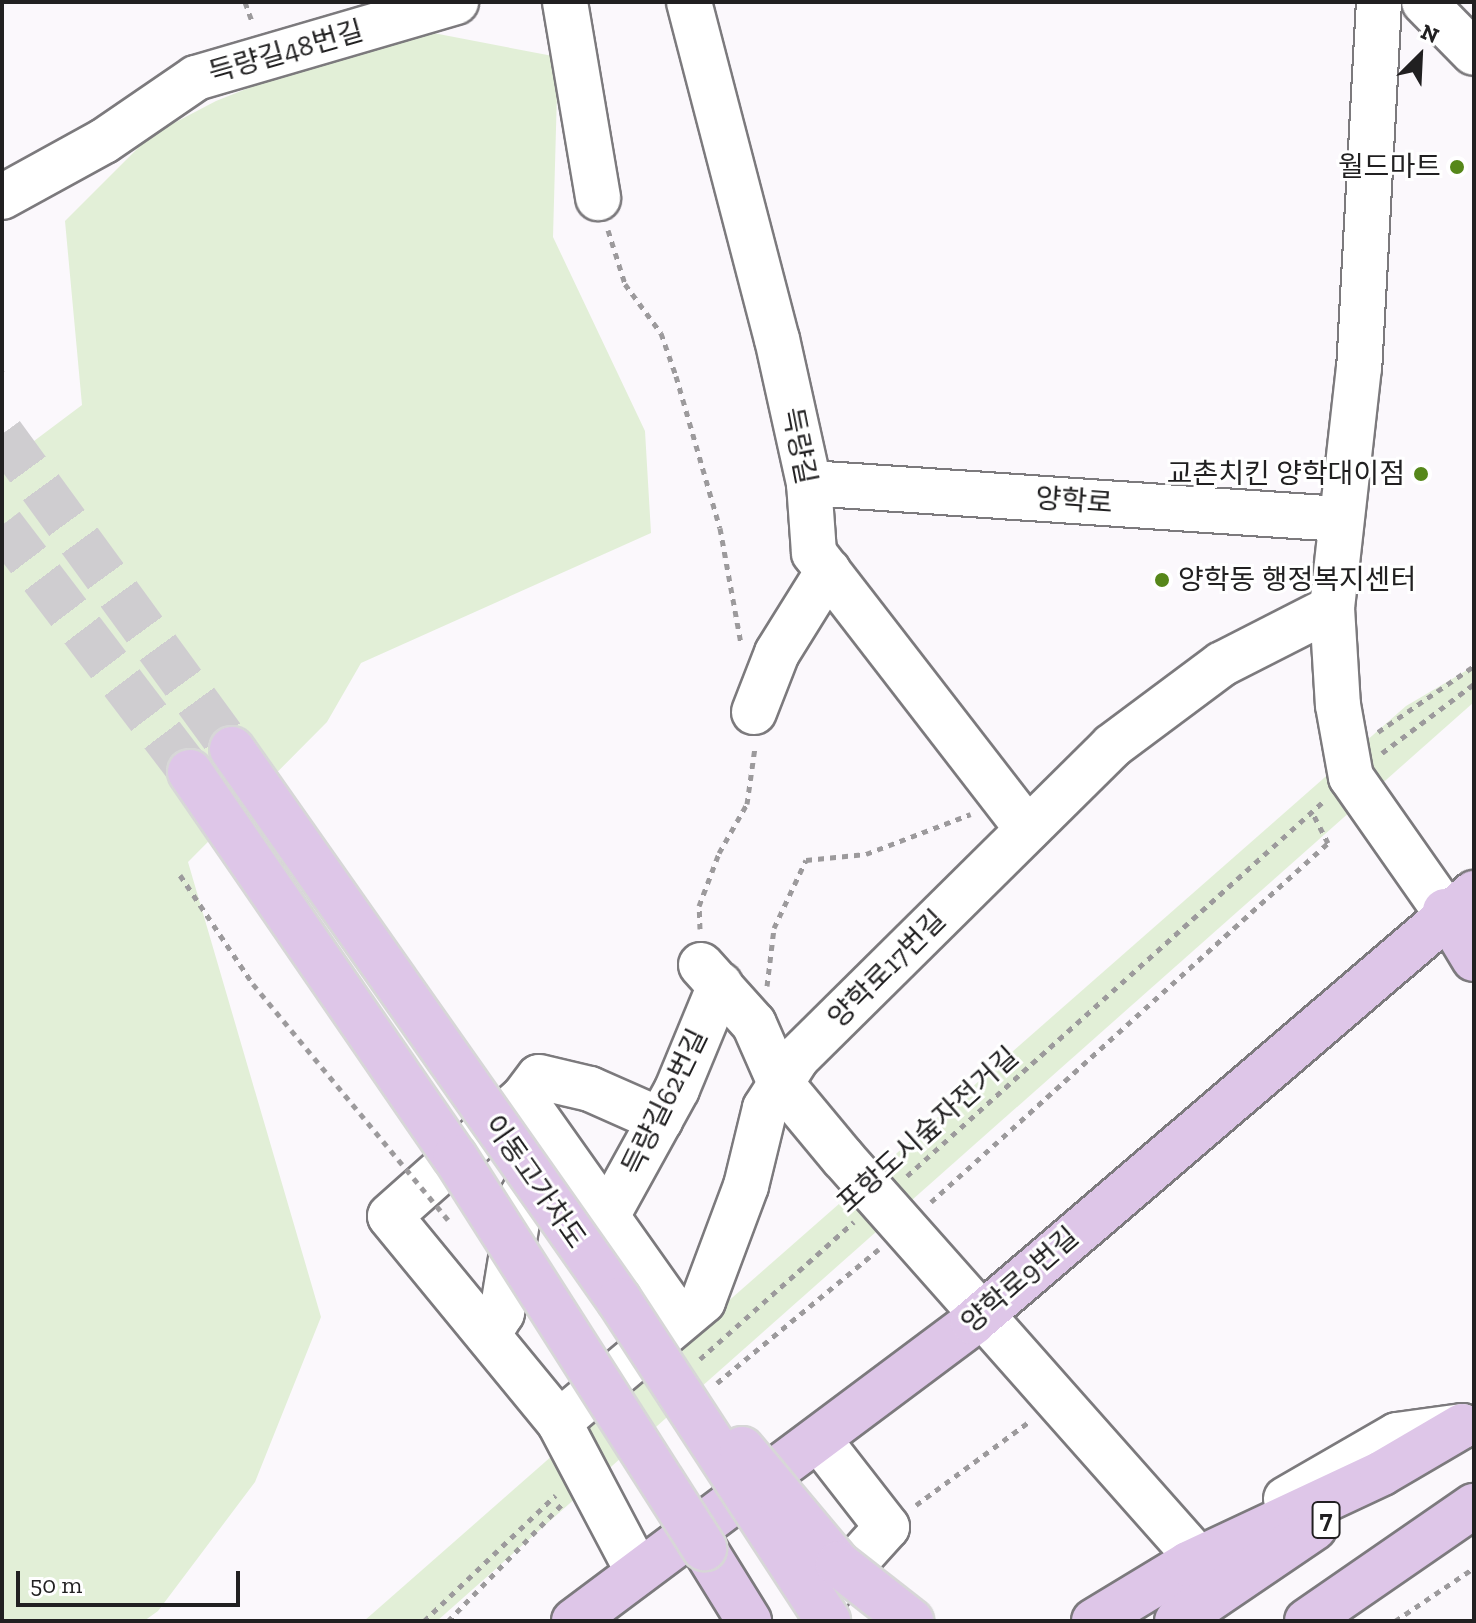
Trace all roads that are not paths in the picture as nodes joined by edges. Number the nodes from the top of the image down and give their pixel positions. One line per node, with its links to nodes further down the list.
1 (456, 2): 7 (street, 득량길48번길)
2 (565, 2): 8 (street)
3 (689, 2): 9 (street, 득량길)
4 (1379, 2): 10 (street)
5 (1424, 2): 6 (street)
6 (1474, 53)
7 (2, 197)
8 (598, 198)
9 (809, 483): 10 (street, 양학로); 11 (street, 득량길)
10 (1340, 519): 12 (street)
11 (828, 571): 13 (street); 16 (street, 득량길)
12 (1332, 608): 16 (street, 양학로17번길); 17 (street)
13 (754, 712)
14 (232, 749): 27 (main road, 이동고가차도, bridge)
15 (190, 772): 32 (main road, 이동고가차도, bridge)
16 (1016, 815): 19 (street, 양학로17번길)
17 (1459, 902): 18 (main road); 24 (main road, 양학로9번길)
18 (1474, 959)
19 (779, 1081): 21 (street, 득량길62번길); 24 (street); 25 (street, 양학로17번길)
20 (523, 1098): 21 (street); 22 (street); 26 (street)
21 (660, 1120): 23 (street, 득량길62번길)
22 (553, 1140): 23 (street); 26 (street)
23 (607, 1216): 25 (street)
24 (981, 1315): 30 (main road, 양학로9번길); 33 (street)
25 (679, 1318): 28 (street, 양학로17번길)
26 (488, 1335): 28 (street)
27 (687, 1374): 39 (main road, 이동고가차도, bridge); 40 (main road, bridge)
28 (559, 1422): 34 (street)
29 (1468, 1422): 33 (street); 42 (main road); 43 (main road, 7)
30 (820, 1441): 34 (main road, 양학로9번길); 38 (street)
31 (1474, 1506): 44 (main road)
32 (704, 1548): 36 (main road); 37 (main road, 이동고가차도)
33 (1193, 1553): 41 (street)
34 (637, 1570): 35 (main road, 양학로9번길)
35 (584, 1618)
36 (735, 1621)
37 (749, 1621)
38 (803, 1621)
39 (828, 1621)
40 (911, 1621)
41 (1079, 1621)
42 (1094, 1621)
43 (1177, 1621)
44 (1307, 1621)

